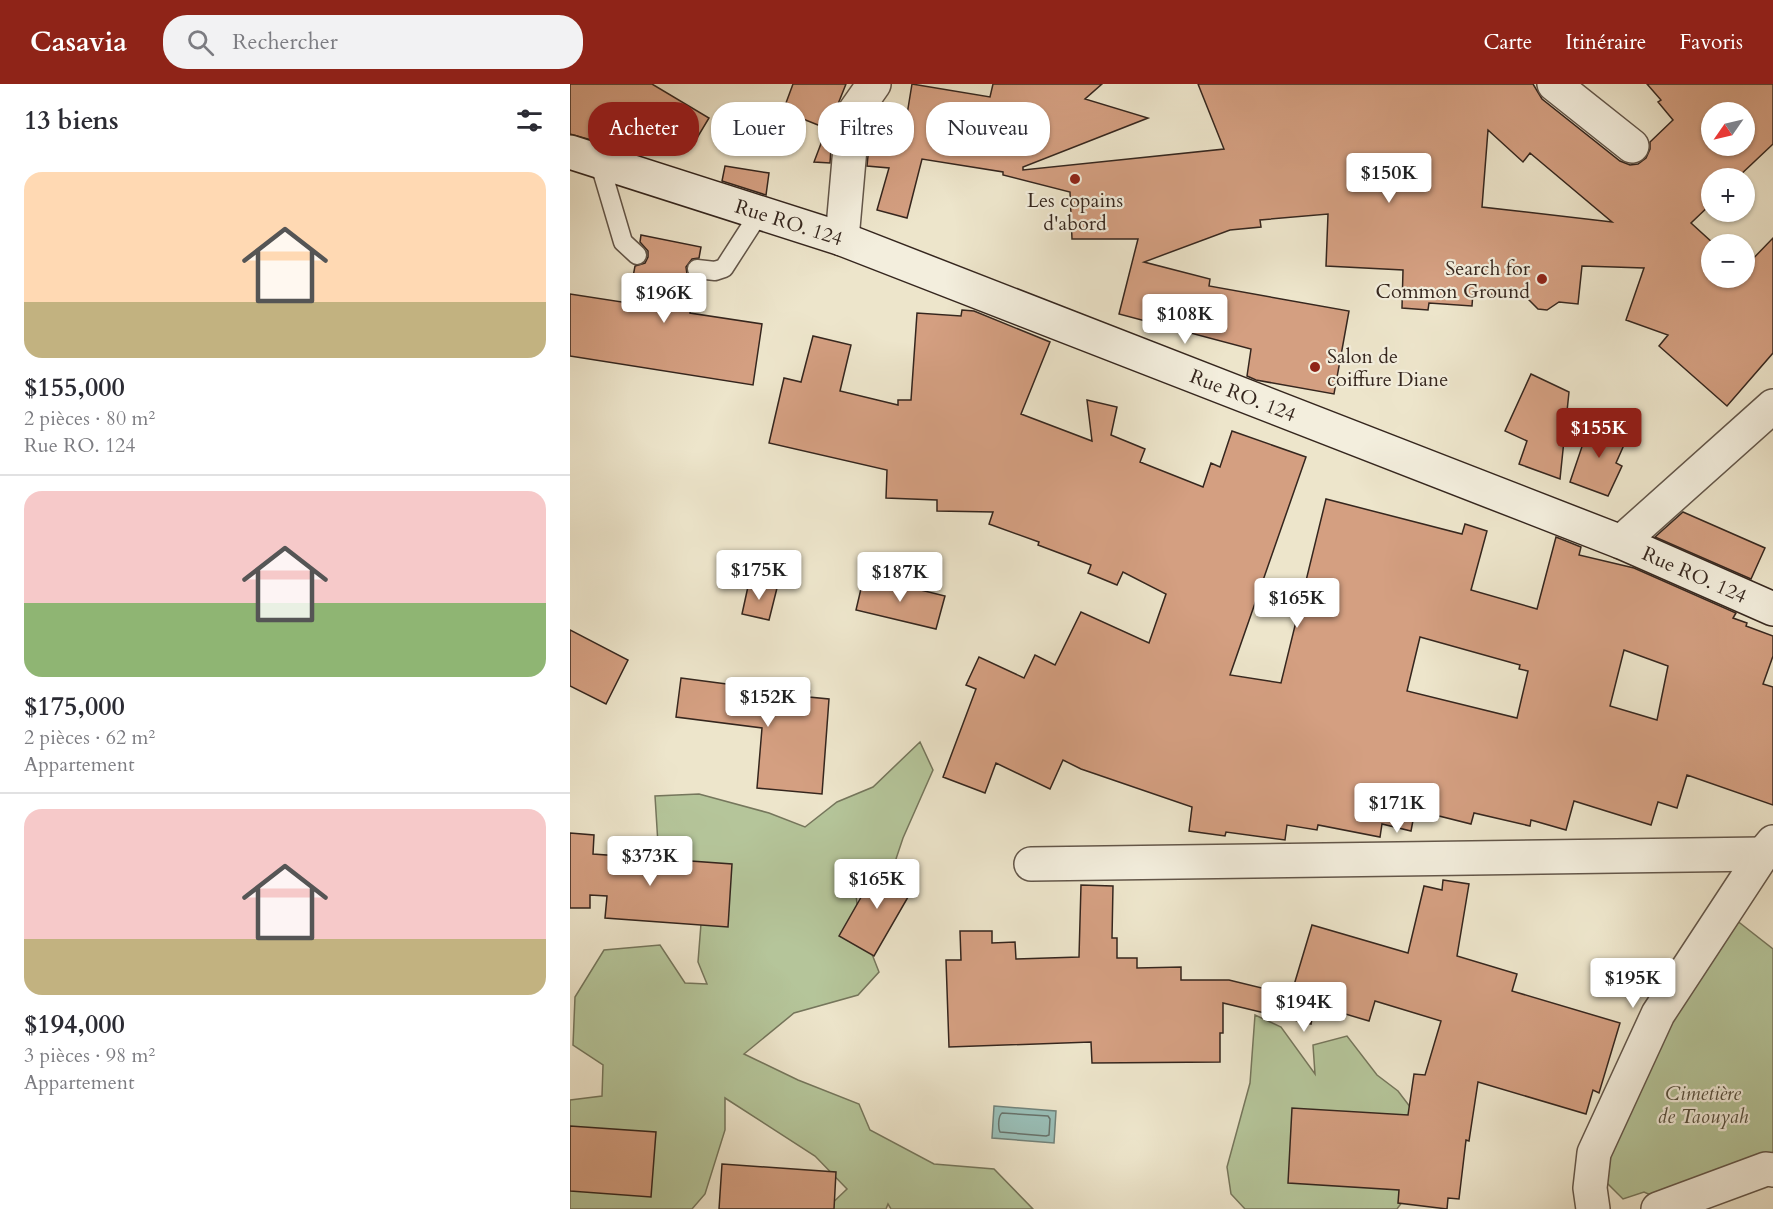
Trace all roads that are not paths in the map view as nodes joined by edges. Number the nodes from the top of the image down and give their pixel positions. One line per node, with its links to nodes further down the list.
1 (874, 84): 6 (street)
2 (1554, 84): 3 (street)
3 (1632, 146)
4 (585, 156): 5 (street, Rue RO. 124); 7 (lane)
5 (760, 212): 6 (street, Rue RO. 124); 8 (lane)
6 (842, 239): 10 (street, Rue RO. 124)
7 (637, 255)
8 (697, 269)
9 (1773, 406): 10 (street)
10 (1621, 542): 11 (street, Rue RO. 124)
11 (1773, 609)
12 (1768, 848): 13 (street); 15 (street)
13 (1031, 864)
14 (1773, 1170): 16 (street)
15 (1593, 1209)
16 (1658, 1209)

